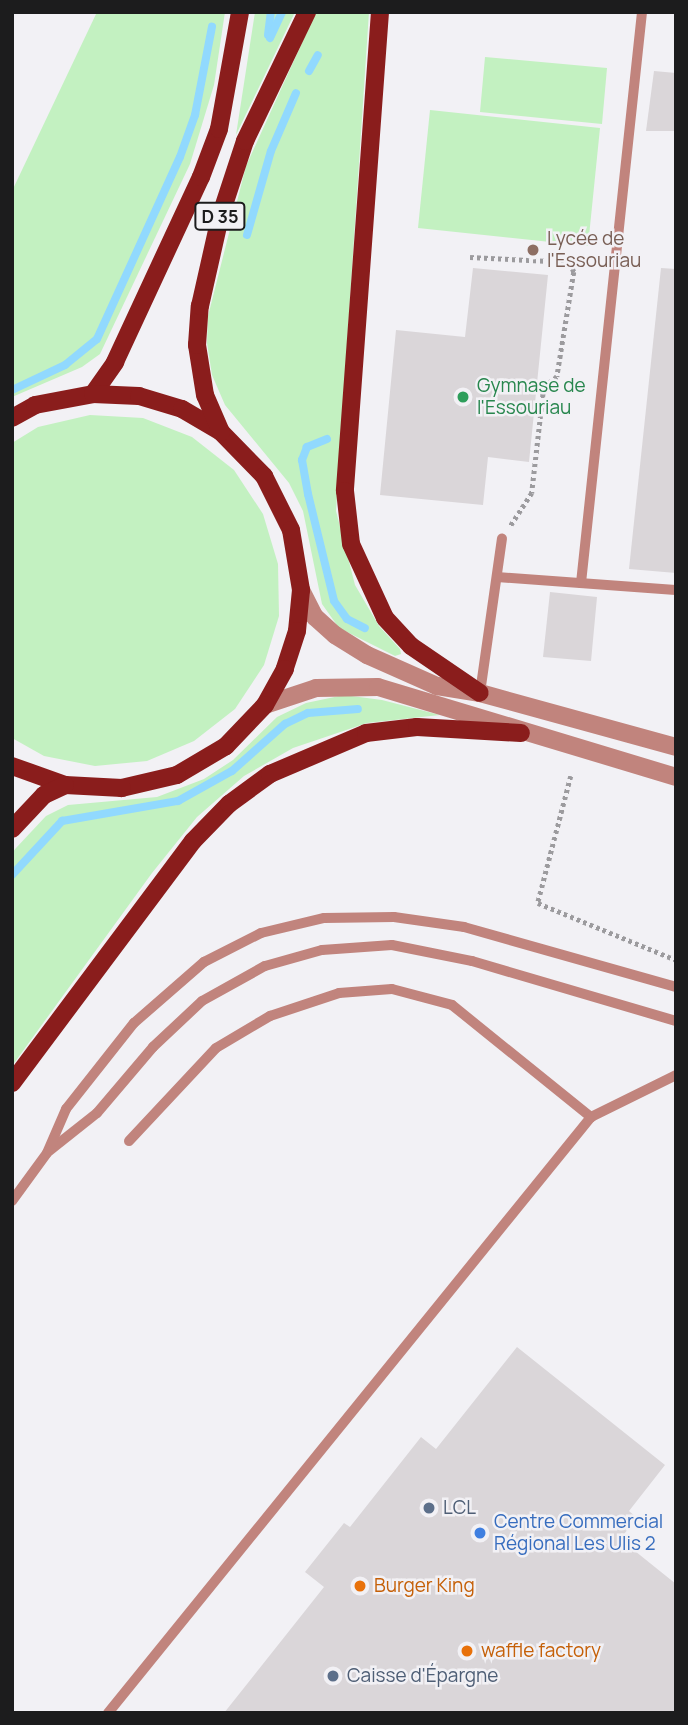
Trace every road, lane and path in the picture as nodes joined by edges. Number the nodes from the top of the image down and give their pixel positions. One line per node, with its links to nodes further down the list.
1 (240, 12): 6 (main road, D 35)
2 (307, 12): 8 (main road, D 35)
3 (380, 12): 14 (main road)
4 (642, 12): 11 (lane)
5 (470, 257): 9 (path)
6 (93, 394): 7 (main road); 8 (main road)
7 (12, 418)
8 (221, 432): 12 (main road)
9 (502, 539): 10 (lane)
10 (497, 577): 11 (lane); 14 (lane)
11 (581, 583): 13 (lane)
12 (301, 590): 14 (street); 15 (main road)
13 (676, 590)
14 (481, 693): 17 (street)
15 (265, 705): 16 (street); 21 (main road)
16 (521, 733): 20 (street); 27 (main road)
17 (676, 747)
18 (12, 766): 21 (main road)
19 (571, 776): 23 (path)
20 (676, 777)
21 (65, 785): 22 (main road)
22 (12, 829)
23 (676, 960)
24 (676, 987): 30 (lane)
25 (676, 1021): 30 (lane)
26 (676, 1075): 28 (lane)
27 (12, 1083)
28 (591, 1117): 29 (lane); 32 (lane)
29 (129, 1141)
30 (47, 1153): 31 (lane)
31 (12, 1201)
32 (108, 1713)

